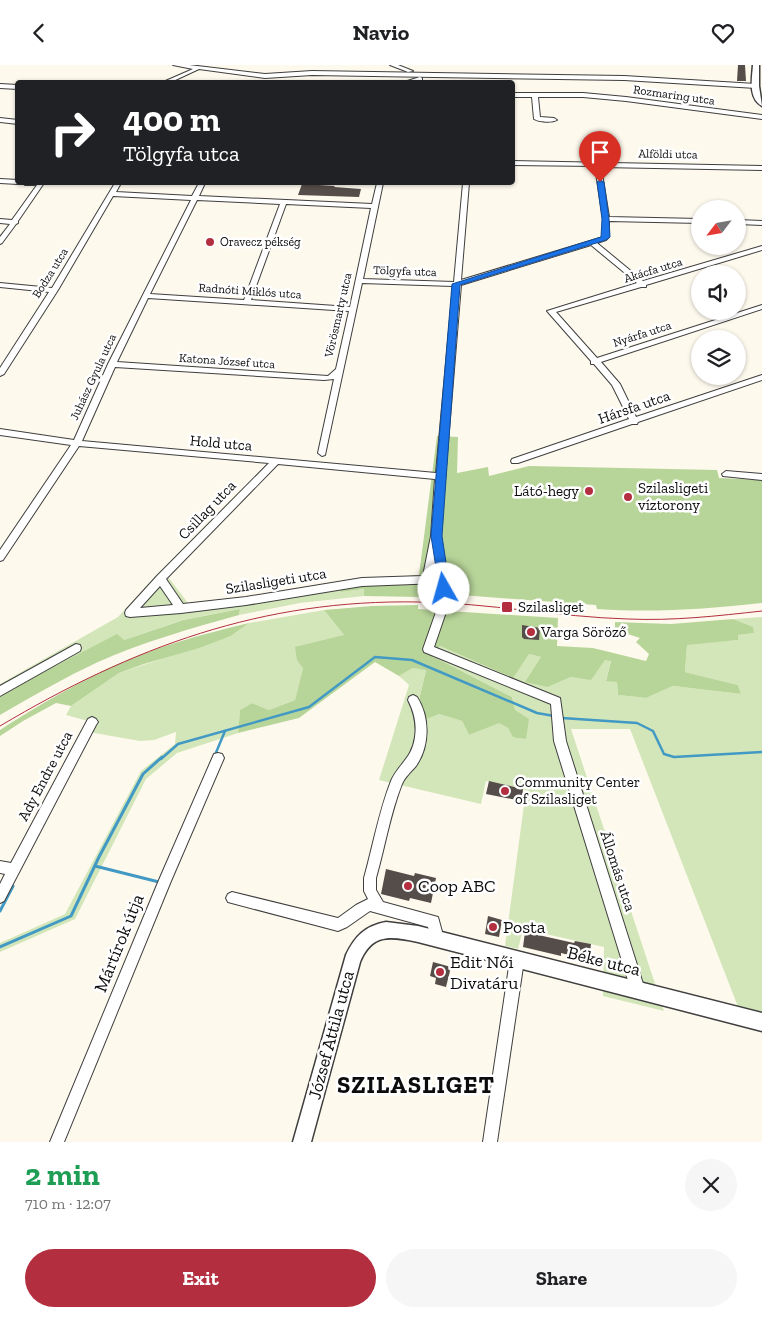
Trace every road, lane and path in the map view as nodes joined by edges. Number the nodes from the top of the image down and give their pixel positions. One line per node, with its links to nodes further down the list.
1 (176, 65): 6 (street)
2 (394, 65): 9 (street)
3 (756, 65): 19 (street)
4 (246, 67): 10 (street)
5 (318, 67): 7 (street)
6 (197, 69): 10 (street); 13 (street)
7 (312, 73): 8 (street); 10 (street)
8 (394, 74): 9 (street); 15 (street)
9 (425, 74): 11 (street)
10 (263, 75): 14 (street)
11 (438, 75): 16 (street); 17 (street)
12 (584, 78): 17 (street); 19 (street); 23 (street)
13 (170, 80)
14 (263, 80)
15 (391, 80)
16 (416, 80)
17 (481, 80)
18 (0, 86): 20 (street)
19 (756, 86): 24 (street)
20 (15, 87)
21 (515, 95): 22 (street, Rozmaring utca)
22 (535, 95): 23 (street, Rozmaring utca); 27 (street)
23 (583, 95): 25 (street, Rozmaring utca)
24 (762, 104)
25 (762, 117)
26 (0, 120): 28 (street)
27 (554, 120)
28 (15, 122)
29 (515, 163): 30 (street, Alföldi utca)
30 (598, 164): 31 (street, Alföldi utca); 43 (street)
31 (762, 168)
32 (0, 181): 33 (street)
33 (15, 182)
34 (40, 185): 46 (street)
35 (117, 185): 39 (street, Bodza utca)
36 (201, 185): 40 (street, Juhász Gyula utca)
37 (380, 185): 42 (street, Vörösmarty utca)
38 (466, 185): 53 (street, Szilasligeti utca)
39 (112, 194): 40 (street); 56 (street, Bodza utca)
40 (194, 198): 41 (street); 57 (street, Juhász Gyula utca)
41 (284, 202): 42 (street); 58 (street)
42 (375, 205): 52 (street, Vörösmarty utca)
43 (606, 219): 45 (street); 50 (street)
44 (0, 221): 46 (street)
45 (691, 221)
46 (16, 222): 49 (street)
47 (746, 222): 48 (street)
48 (762, 223)
49 (0, 242)
50 (593, 243): 53 (street, Tölgyfa utca); 55 (street)
51 (762, 248): 55 (street, Akácfa utca)
52 (359, 281): 53 (street, Tölgyfa utca); 60 (street, Vörösmarty utca)
53 (456, 284): 74 (street, Szilasligeti utca)
54 (0, 285): 56 (street)
55 (644, 285): 62 (street, Akácfa utca)
56 (54, 290): 65 (street, Bodza utca)
57 (146, 296): 58 (street, Radnóti Miklós utca); 63 (street, Juhász Gyula utca)
58 (247, 302): 60 (street, Radnóti Miklós utca)
59 (758, 308): 61 (street, Nyárfa utca); 62 (street, Nyárfa utca)
60 (352, 309): 64 (street, Vörösmarty utca)
61 (762, 315)
62 (594, 362): 67 (street)
63 (112, 364): 64 (street, Katona József utca); 69 (street, Juhász Gyula utca)
64 (339, 371): 70 (street, Vörösmarty utca)
65 (0, 374)
66 (762, 377): 67 (street, Hársfa utca)
67 (634, 422): 71 (street, Hársfa utca)
68 (0, 432): 69 (street, Hold utca)
69 (77, 443): 72 (street, Hold utca); 77 (street, Juhász Gyula utca)
70 (322, 453)
71 (515, 461)
72 (275, 462): 74 (street, Hold utca); 78 (street, Csillag utca)
73 (726, 474): 75 (street)
74 (440, 476): 76 (street, Szilasligeti utca)
75 (762, 477)
76 (436, 536): 79 (street, Szilasligeti utca); 79 (street, Szilasligeti utca)
77 (0, 557)
78 (160, 579): 80 (street); 82 (street, Csillag utca)
79 (427, 579): 80 (street, Szilasligeti utca)
80 (181, 609): 82 (street, Szilasligeti utca)
81 (441, 612): 96 (street, Állomás utca)
82 (130, 613)
83 (76, 648): 84 (street)
84 (0, 691)
85 (413, 700): 92 (street)
86 (92, 722): 89 (street, Ady Endre utca)
87 (218, 759): 98 (street, Mártírok útja)
88 (0, 867): 89 (street)
89 (14, 870): 90 (street, Ady Endre utca)
90 (0, 897)
91 (232, 898): 92 (street)
92 (379, 907): 94 (street)
93 (372, 933): 94 (street, Béke utca); 99 (street, József Attila utca)
94 (437, 939): 95 (street, Béke utca)
95 (517, 960): 96 (street, Béke utca); 100 (street)
96 (638, 990): 97 (street, Béke utca)
97 (762, 1022)
98 (57, 1142)
99 (302, 1142)
100 (490, 1142)

